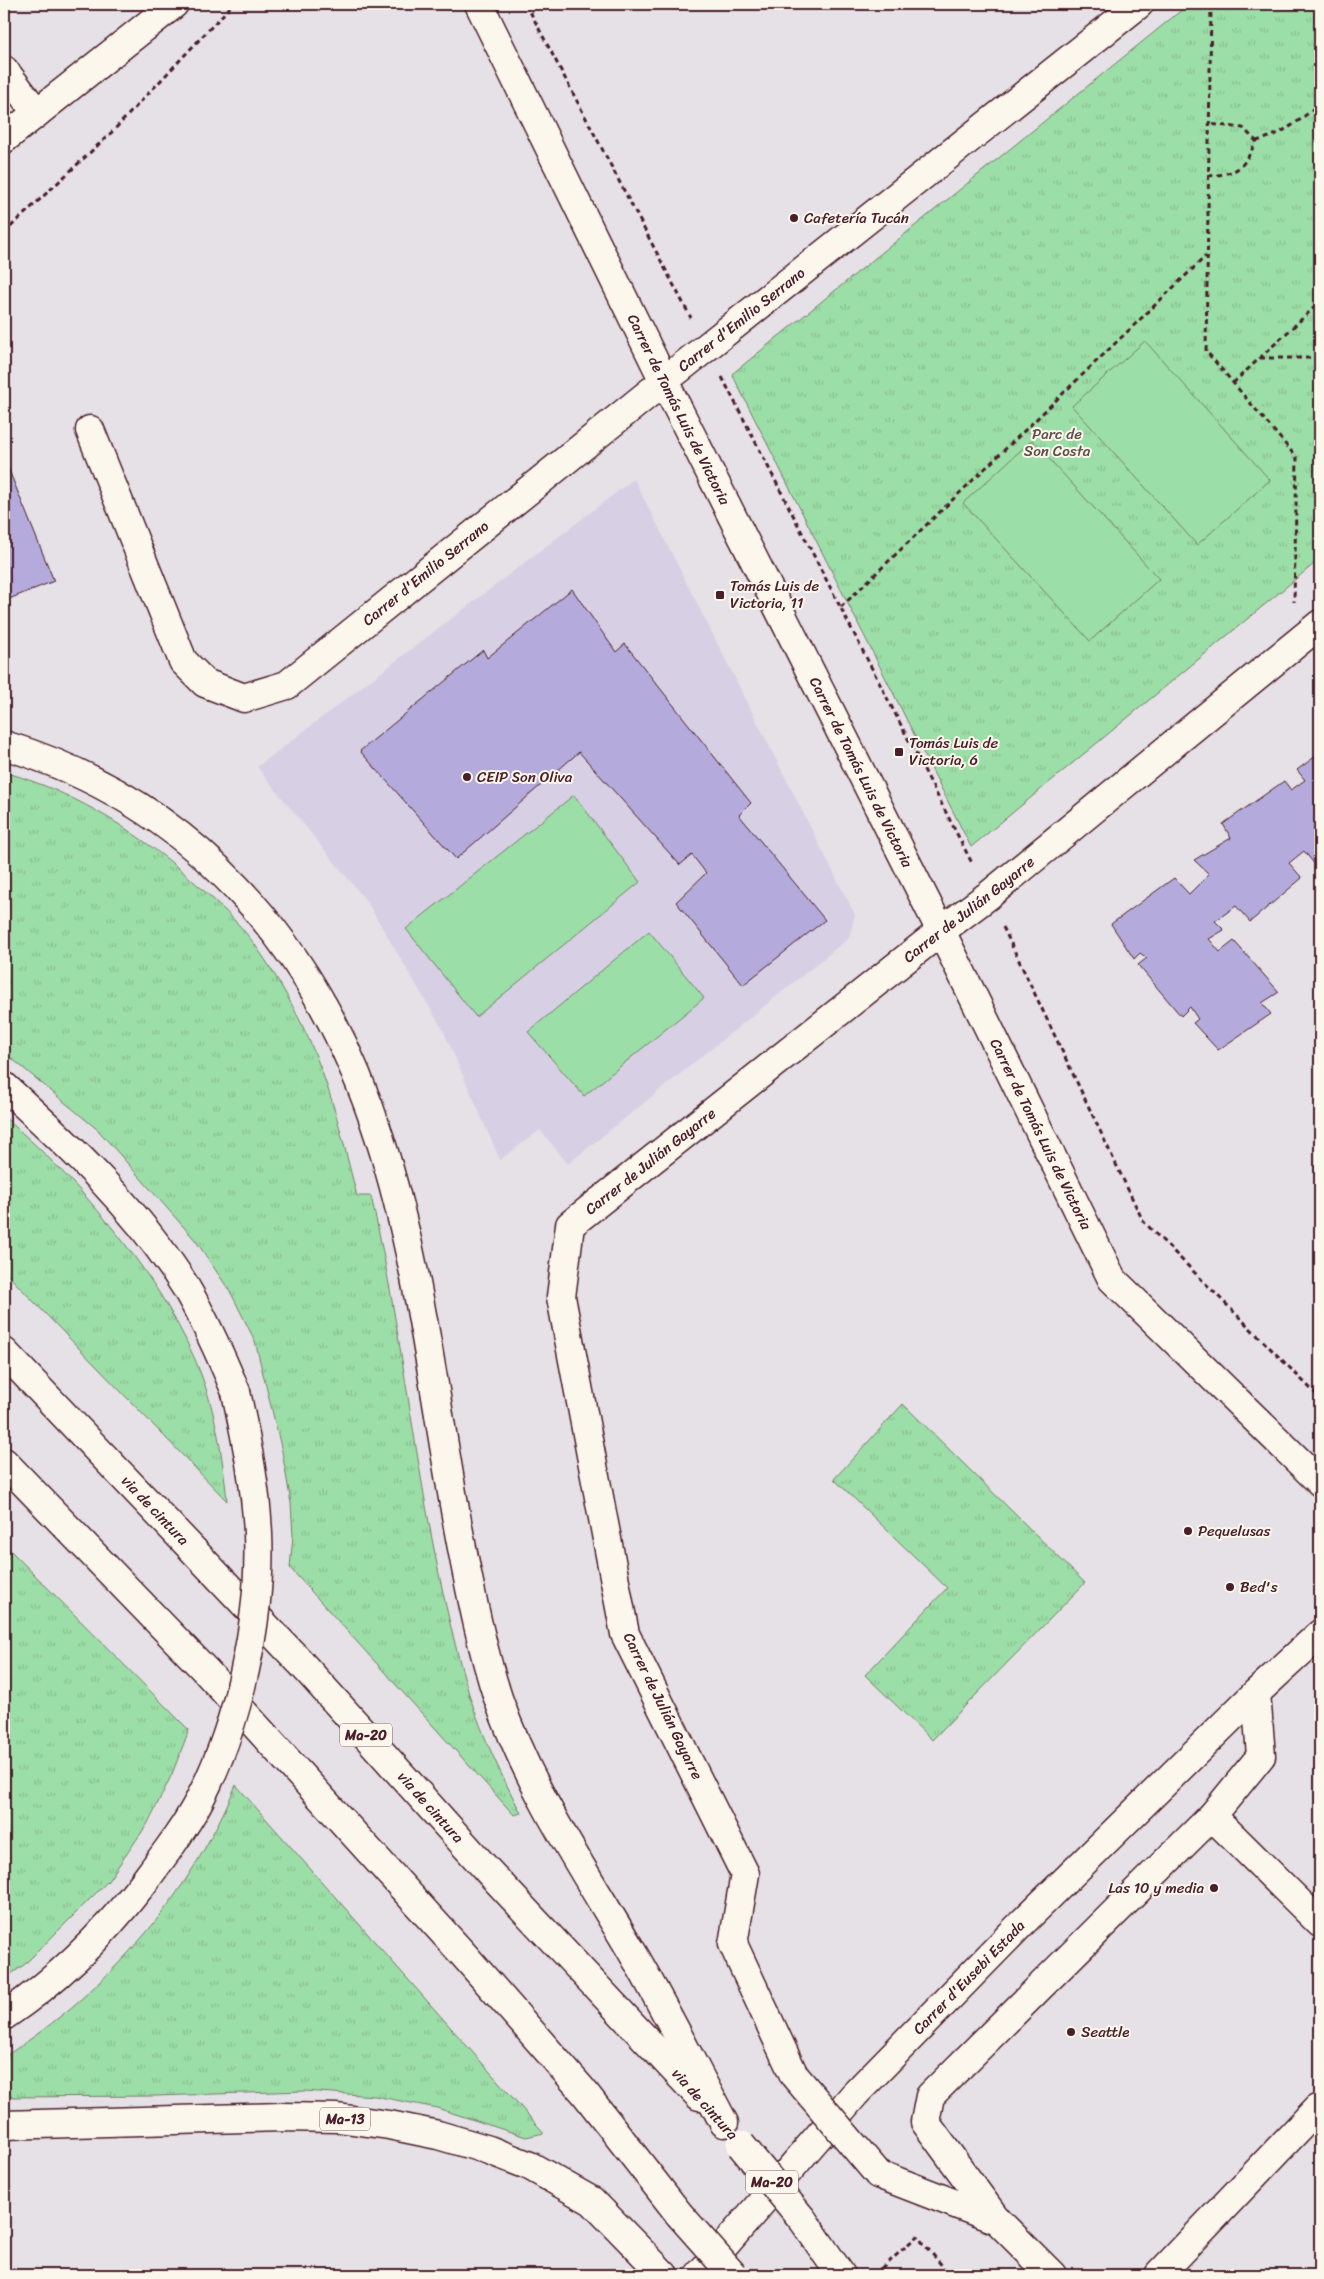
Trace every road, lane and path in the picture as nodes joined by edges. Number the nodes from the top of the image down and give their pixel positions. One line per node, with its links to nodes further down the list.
1 (174, 4): 9 (main road)
2 (232, 4): 14 (path)
3 (478, 4): 20 (main road, Carrer de Tomás Luis de Victoria)
4 (526, 4): 17 (path)
5 (1139, 4): 17 (main road, Carrer d'Emilio Serrano)
6 (1211, 4): 10 (path)
7 (4, 70): 9 (main road)
8 (1320, 103): 12 (path)
9 (37, 113): 11 (main road)
10 (1209, 124): 12 (path); 13 (path)
11 (4, 139)
12 (1256, 141): 13 (path)
13 (1208, 176): 15 (path)
14 (4, 233)
15 (1207, 255): 21 (path); 23 (path)
16 (1320, 302): 18 (path)
17 (707, 347): 20 (main road, Carrer d'Emilio Serrano); 23 (path)
18 (1259, 358): 19 (path); 21 (path)
19 (1320, 358)
20 (664, 381): 22 (main road, Carrer d'Emilio Serrano); 28 (main road, Carrer de Tomás Luis de Victoria)
21 (1232, 383): 25 (path)
22 (90, 430)
23 (841, 607): 27 (path)
24 (1320, 624): 25 (main road, Carrer de Julián Gayarre)
25 (1293, 646): 27 (main road, Carrer de Julián Gayarre)
26 (4, 745): 42 (main road)
27 (989, 895): 28 (main road, Carrer de Julián Gayarre); 31 (path)
28 (941, 931): 33 (main road, Carrer de Tomás Luis de Victoria); 44 (main road, Carrer de Julián Gayarre, bridge)
29 (4, 1086): 40 (main road, bridge)
30 (4, 1352): 42 (main road, via de cintura / Ma-20)
31 (1320, 1398)
32 (4, 1462): 47 (main road, bridge)
33 (1320, 1482)
34 (1320, 1548): 35 (path)
35 (1320, 1561)
36 (1320, 1634): 37 (main road, Carrer d'Eusebi Estada)
37 (1256, 1693): 38 (main road); 46 (main road, Carrer d'Eusebi Estada)
38 (1212, 1816): 39 (main road); 44 (main road)
39 (1320, 1923)
40 (4, 2016)
41 (1317, 2109): 52 (main road)
42 (724, 2123): 48 (main road, via de cintura / Ma-20, bridge)
43 (4, 2125): 45 (main road, Ma-13)
44 (997, 2220): 51 (main road)
45 (656, 2266)
46 (699, 2275)
47 (733, 2275)
48 (841, 2275)
49 (875, 2275): 50 (path)
50 (950, 2275)
51 (1052, 2275)
52 (1159, 2275)

